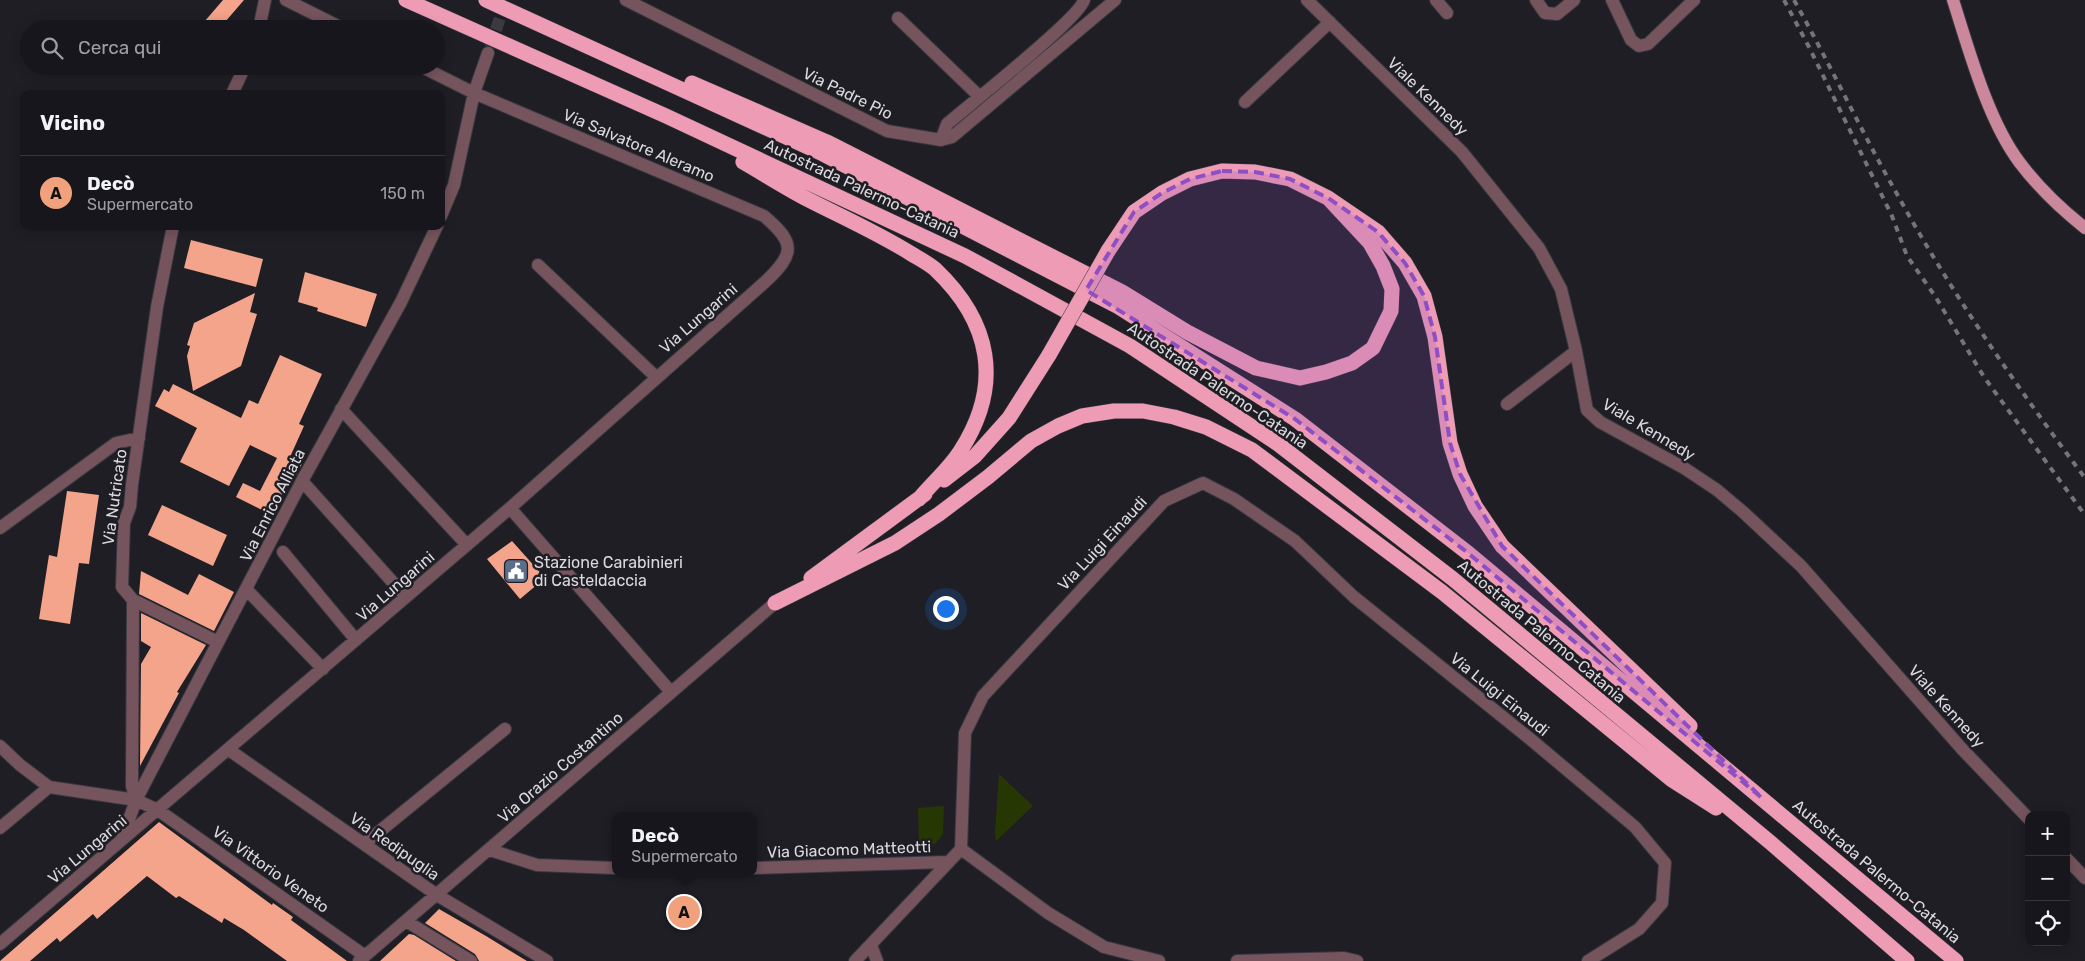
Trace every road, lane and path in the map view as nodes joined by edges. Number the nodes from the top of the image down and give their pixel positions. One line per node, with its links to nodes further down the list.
1 (265, 0): 17 (street)
2 (286, 0): 18 (street)
3 (406, 0): 28 (highway, Autostrada Palermo-Catania)
4 (486, 0): 20 (highway, Autostrada Palermo-Catania)
5 (626, 0): 29 (street, Via Padre Pio)
6 (1084, 0): 26 (street)
7 (1115, 0): 29 (street)
8 (1307, 0): 19 (street, Viale Kennedy)
9 (1436, 0): 15 (street)
10 (1536, 0): 11 (street)
11 (1574, 0)
12 (1612, 0): 13 (street)
13 (1694, 0)
14 (1953, 0): 32 (main road)
15 (1446, 13)
16 (898, 18): 26 (street)
17 (261, 20)
18 (326, 20)
19 (1330, 22): 27 (street); 37 (street, Viale Kennedy)
20 (564, 35): 30 (highway); 60 (highway, Autostrada Palermo-Catania)
21 (488, 53): 25 (street)
22 (241, 75): 24 (street)
23 (438, 75): 25 (street, Via Salvatore Aleramo)
24 (234, 90)
25 (474, 93): 31 (street); 35 (street, Via Salvatore Aleramo)
26 (979, 96): 29 (street)
27 (1245, 102)
28 (666, 116): 43 (highway); 66 (highway, Autostrada Palermo-Catania)
29 (941, 140)
30 (1328, 198): 43 (highway, bridge); 60 (highway)
31 (445, 206)
32 (2085, 228)
33 (172, 230): 41 (street, Via Nutricato)
34 (435, 230): 40 (street, Via Enrico Alliata)
35 (785, 238): 38 (street, Via Lungarini)
36 (538, 265): 38 (street)
37 (1576, 352): 39 (street); 63 (street, Viale Kennedy)
38 (656, 377): 44 (street, Via Lungarini)
39 (1507, 404)
40 (341, 409): 42 (street, Via Enrico Alliata); 46 (street)
41 (139, 438): 45 (street); 50 (street, Via Nutricato)
42 (302, 481): 48 (street, Via Enrico Alliata); 49 (street)
43 (919, 499): 51 (highway)
44 (510, 508): 46 (street, Via Lungarini); 55 (street)
45 (0, 528)
46 (467, 545): 49 (street, Via Lungarini)
47 (283, 552): 52 (street)
48 (246, 589): 53 (street, Via Enrico Alliata); 54 (street)
49 (406, 597): 52 (street, Via Lungarini)
50 (133, 600): 53 (street); 61 (street, Via Nutricato)
51 (775, 603): 55 (street, Via Orazio Costantino); 66 (highway)
52 (356, 640): 54 (street, Via Lungarini)
53 (218, 642): 61 (street, Via Enrico Alliata)
54 (323, 669): 58 (street, Via Lungarini)
55 (672, 692): 69 (street, Via Orazio Costantino)
56 (505, 729): 67 (street)
57 (0, 746): 59 (street)
58 (229, 750): 62 (street, Via Lungarini); 67 (street, Via Redipuglia)
59 (49, 788): 61 (street, Via Vittorio Veneto); 64 (street)
60 (1762, 798): 89 (highway, Autostrada Palermo-Catania)
61 (136, 800): 62 (street, Via Vittorio Veneto); 65 (street, Via Enrico Alliata)
62 (158, 810): 65 (street, Via Lungarini); 79 (street, Via Vittorio Veneto)
63 (2025, 815)
64 (0, 828)
65 (121, 842): 77 (street, Via Lungarini)
66 (1771, 843): 88 (highway, Autostrada Palermo-Catania)
67 (364, 844): 75 (street, Via Redipuglia)
68 (961, 849): 70 (street); 84 (street); 87 (street, Via Luigi Einaudi)
69 (490, 850): 72 (street); 75 (street, Via Orazio Costantino)
70 (947, 862): 73 (street, Via Giacomo Matteotti); 78 (street)
71 (2070, 862): 74 (street)
72 (612, 868)
73 (757, 868)
74 (2085, 878)
75 (437, 895): 76 (street, Via Orazio Costantino); 81 (street, Via Redipuglia)
76 (406, 921): 79 (street, Via Orazio Costantino); 80 (street)
77 (0, 944)
78 (871, 945): 82 (street); 83 (street)
79 (362, 958)
80 (471, 961)
81 (547, 961)
82 (855, 961)
83 (877, 961)
84 (1159, 961)
85 (1238, 961): 86 (street)
86 (1357, 961)
87 (1588, 961)
88 (1907, 961)
89 (1956, 961)

